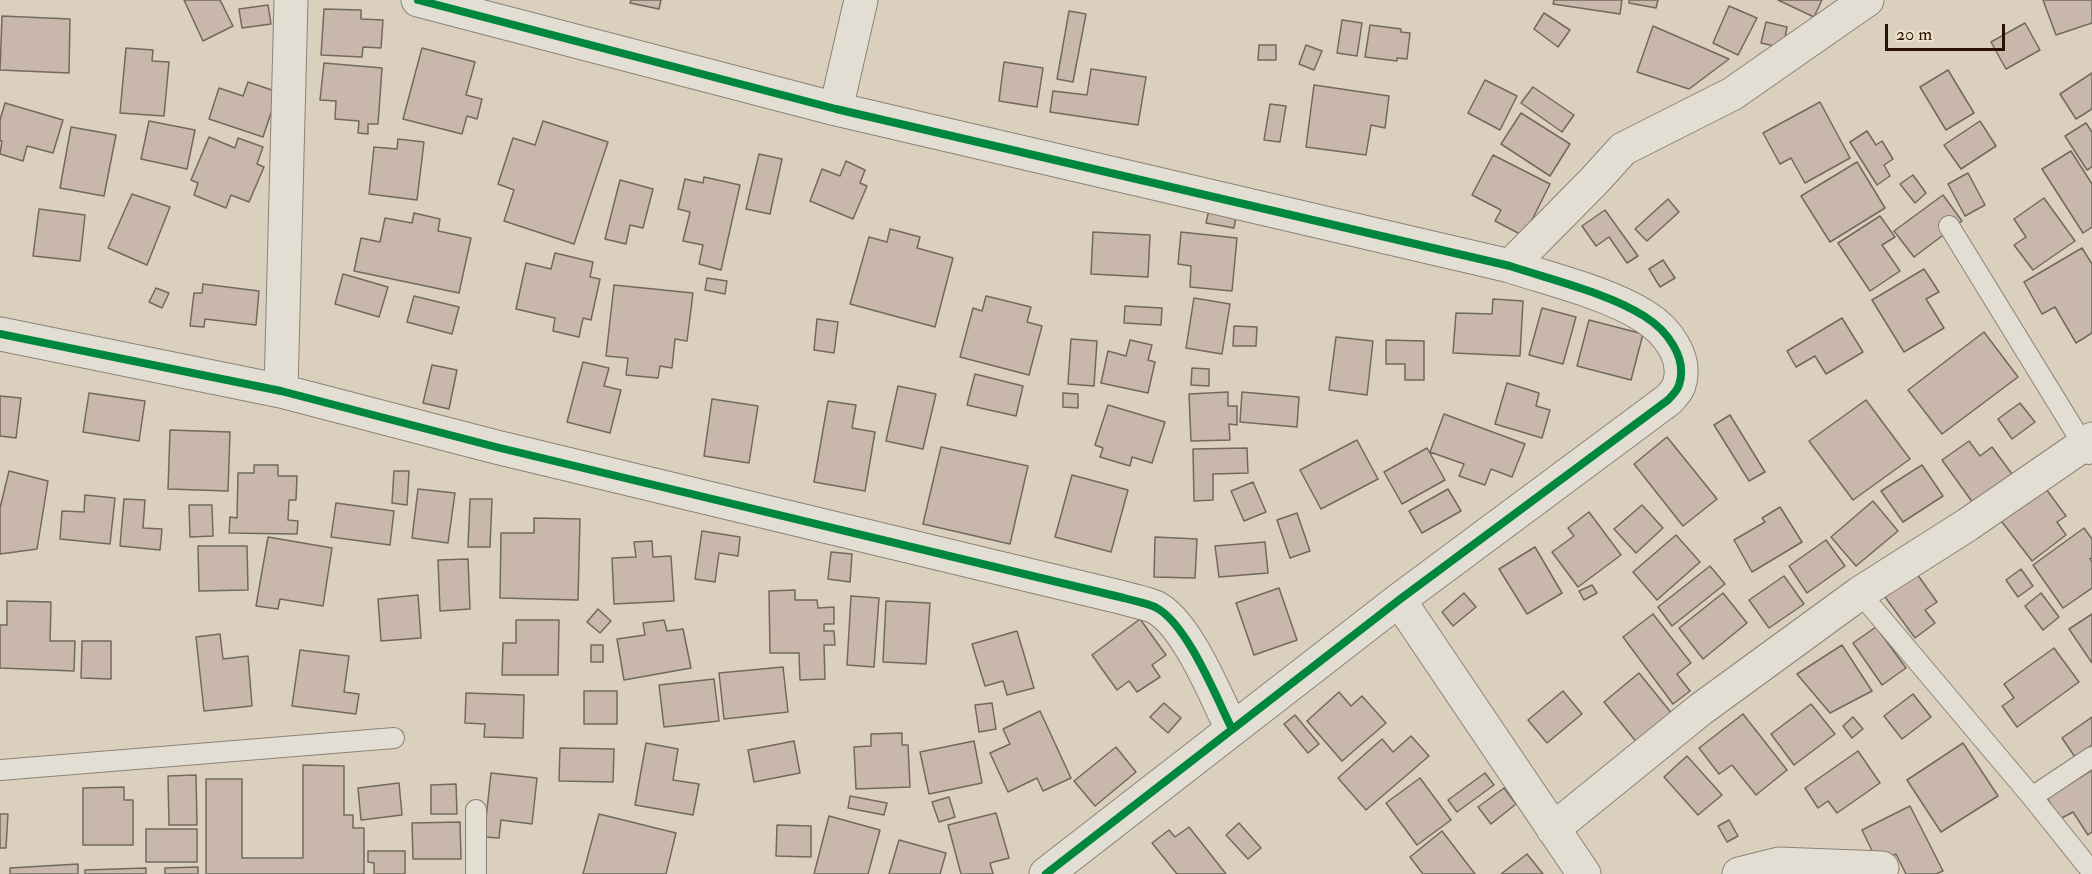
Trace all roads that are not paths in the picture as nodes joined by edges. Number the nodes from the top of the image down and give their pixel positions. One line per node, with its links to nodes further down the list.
1 (291, 0): 9 (street)
2 (418, 0): 5 (street)
3 (861, 0): 5 (street)
4 (1868, 0): 7 (street)
5 (836, 110): 7 (street)
6 (1949, 226): 10 (lane)
7 (1510, 266): 12 (street)
8 (0, 334): 9 (street)
9 (281, 391): 13 (street)
10 (2089, 448): 11 (street)
11 (1860, 593): 17 (lane); 19 (street)
12 (1400, 600): 13 (street); 19 (street)
13 (1232, 729): 24 (street)
14 (394, 738): 16 (lane)
15 (2092, 756): 17 (lane)
16 (0, 770)
17 (2032, 797): 22 (lane)
18 (476, 810): 23 (lane)
19 (1553, 829): 25 (street)
20 (1882, 868): 21 (street)
21 (1778, 869): 26 (street)
22 (2092, 872)
23 (476, 874)
24 (1046, 874)
25 (1584, 874)
26 (1738, 874)

